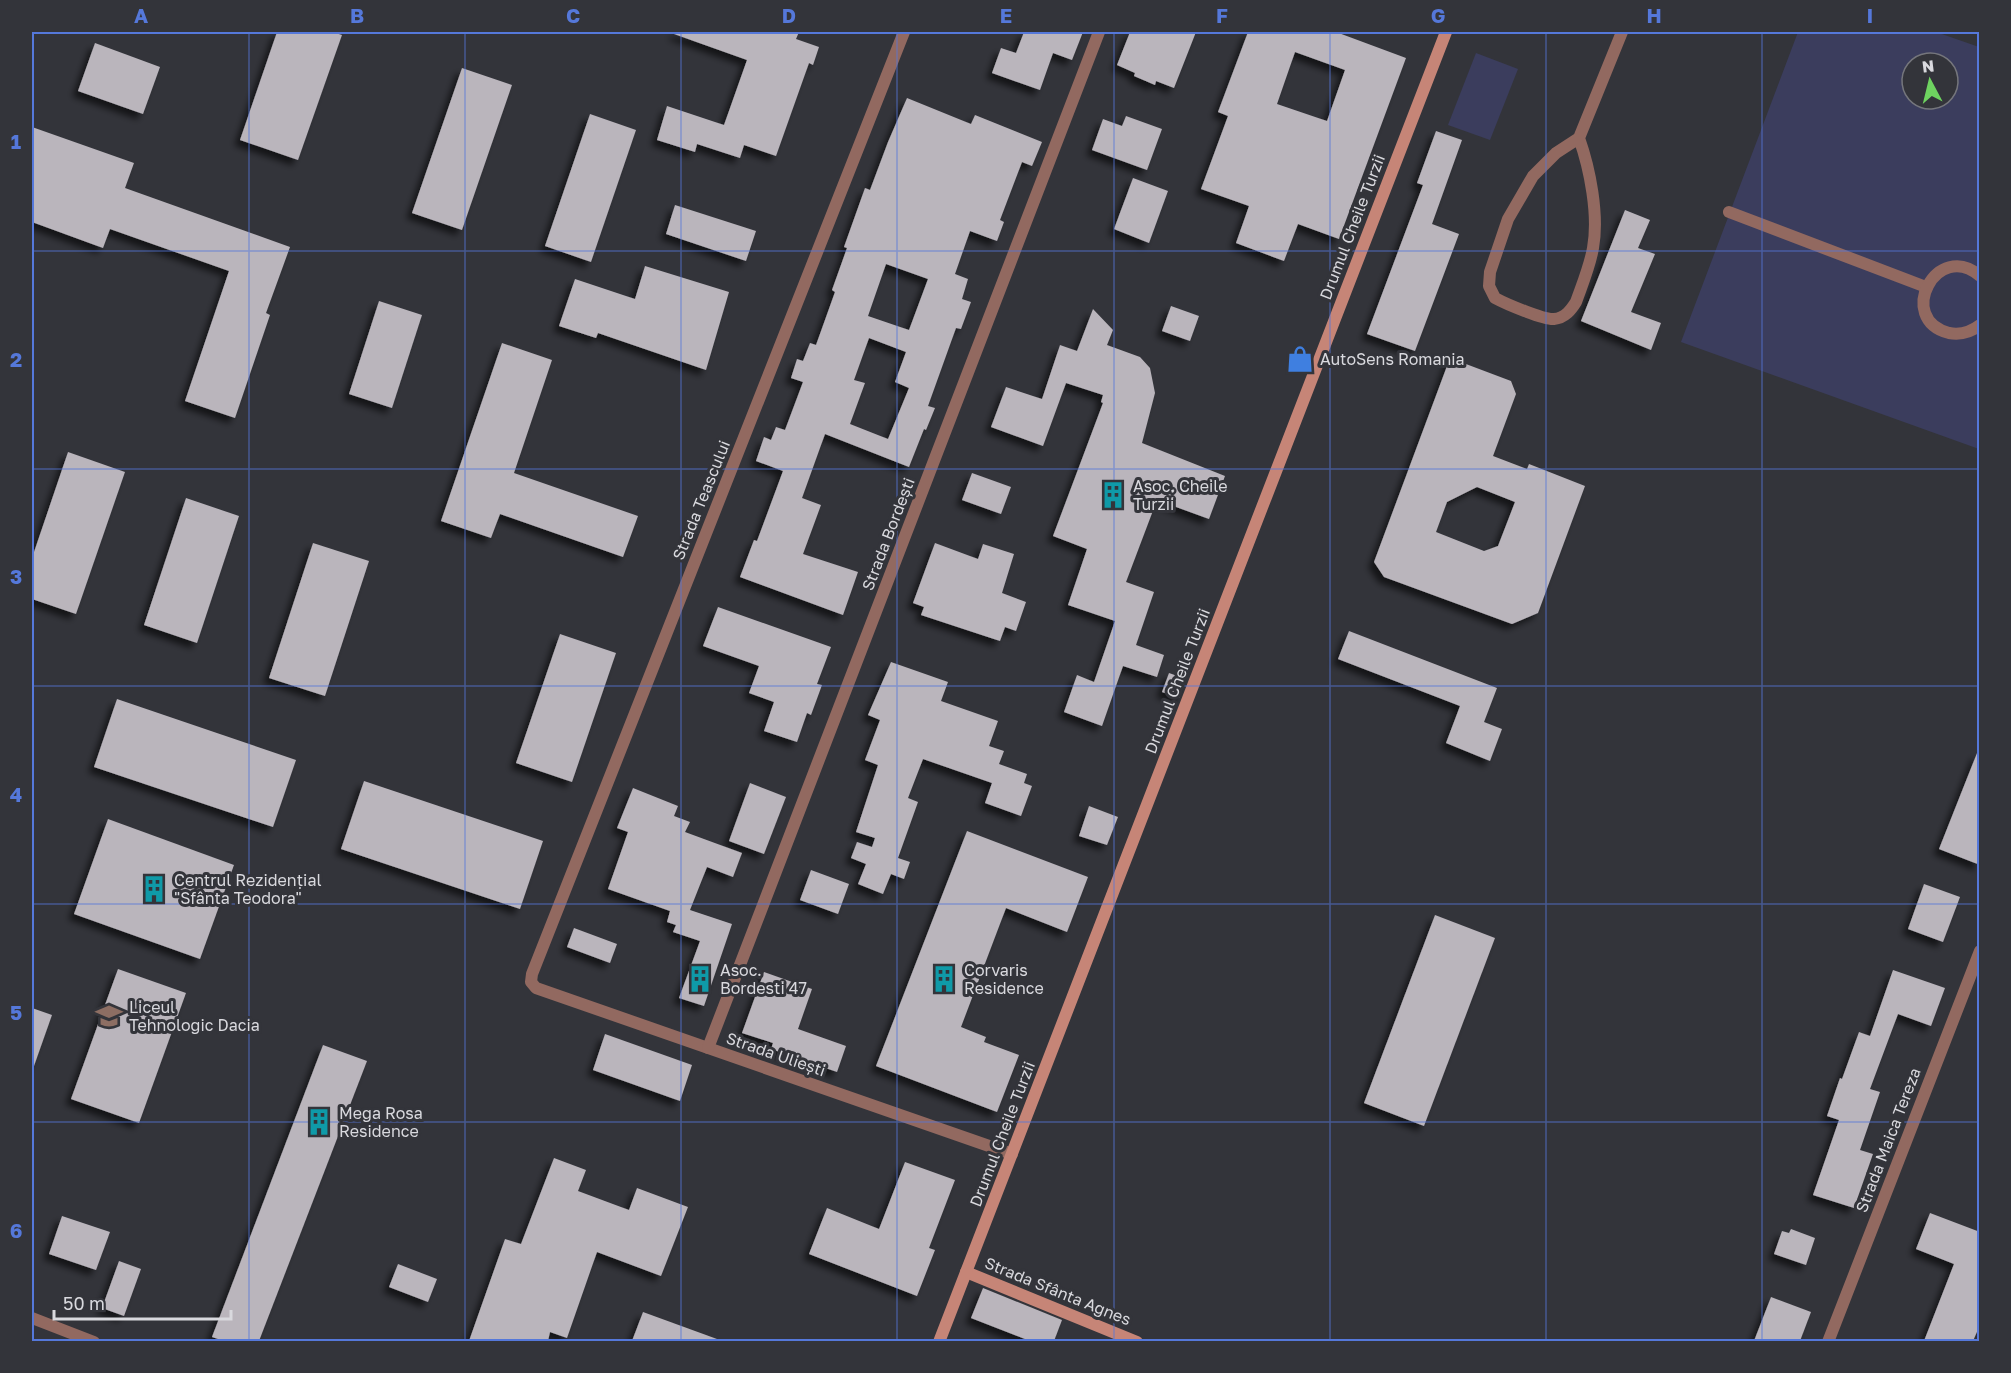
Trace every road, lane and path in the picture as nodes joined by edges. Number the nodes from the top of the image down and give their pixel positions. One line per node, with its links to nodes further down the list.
1 (904, 32): 11 (street, Strada Teascului)
2 (1099, 32): 12 (street, Strada Bordești)
3 (1446, 32): 13 (street, Drumul Cheile Turzii)
4 (1623, 32): 5 (street)
5 (1579, 138): 5 (street)
6 (1729, 212): 8 (street)
7 (1980, 276): 8 (street)
8 (1926, 287): 9 (street)
9 (1980, 325)
10 (1980, 951): 19 (street, Strada Maica Tereza)
11 (531, 982): 12 (street, Strada Uliești)
12 (708, 1048): 13 (street, Strada Uliești)
13 (1012, 1154): 14 (street, Drumul Cheile Turzii)
14 (966, 1272): 17 (street, Drumul Cheile Turzii); 18 (street, Strada Sfânta Agnes)
15 (32, 1318): 16 (street)
16 (94, 1341)
17 (939, 1341)
18 (1137, 1341)
19 (1828, 1341)

